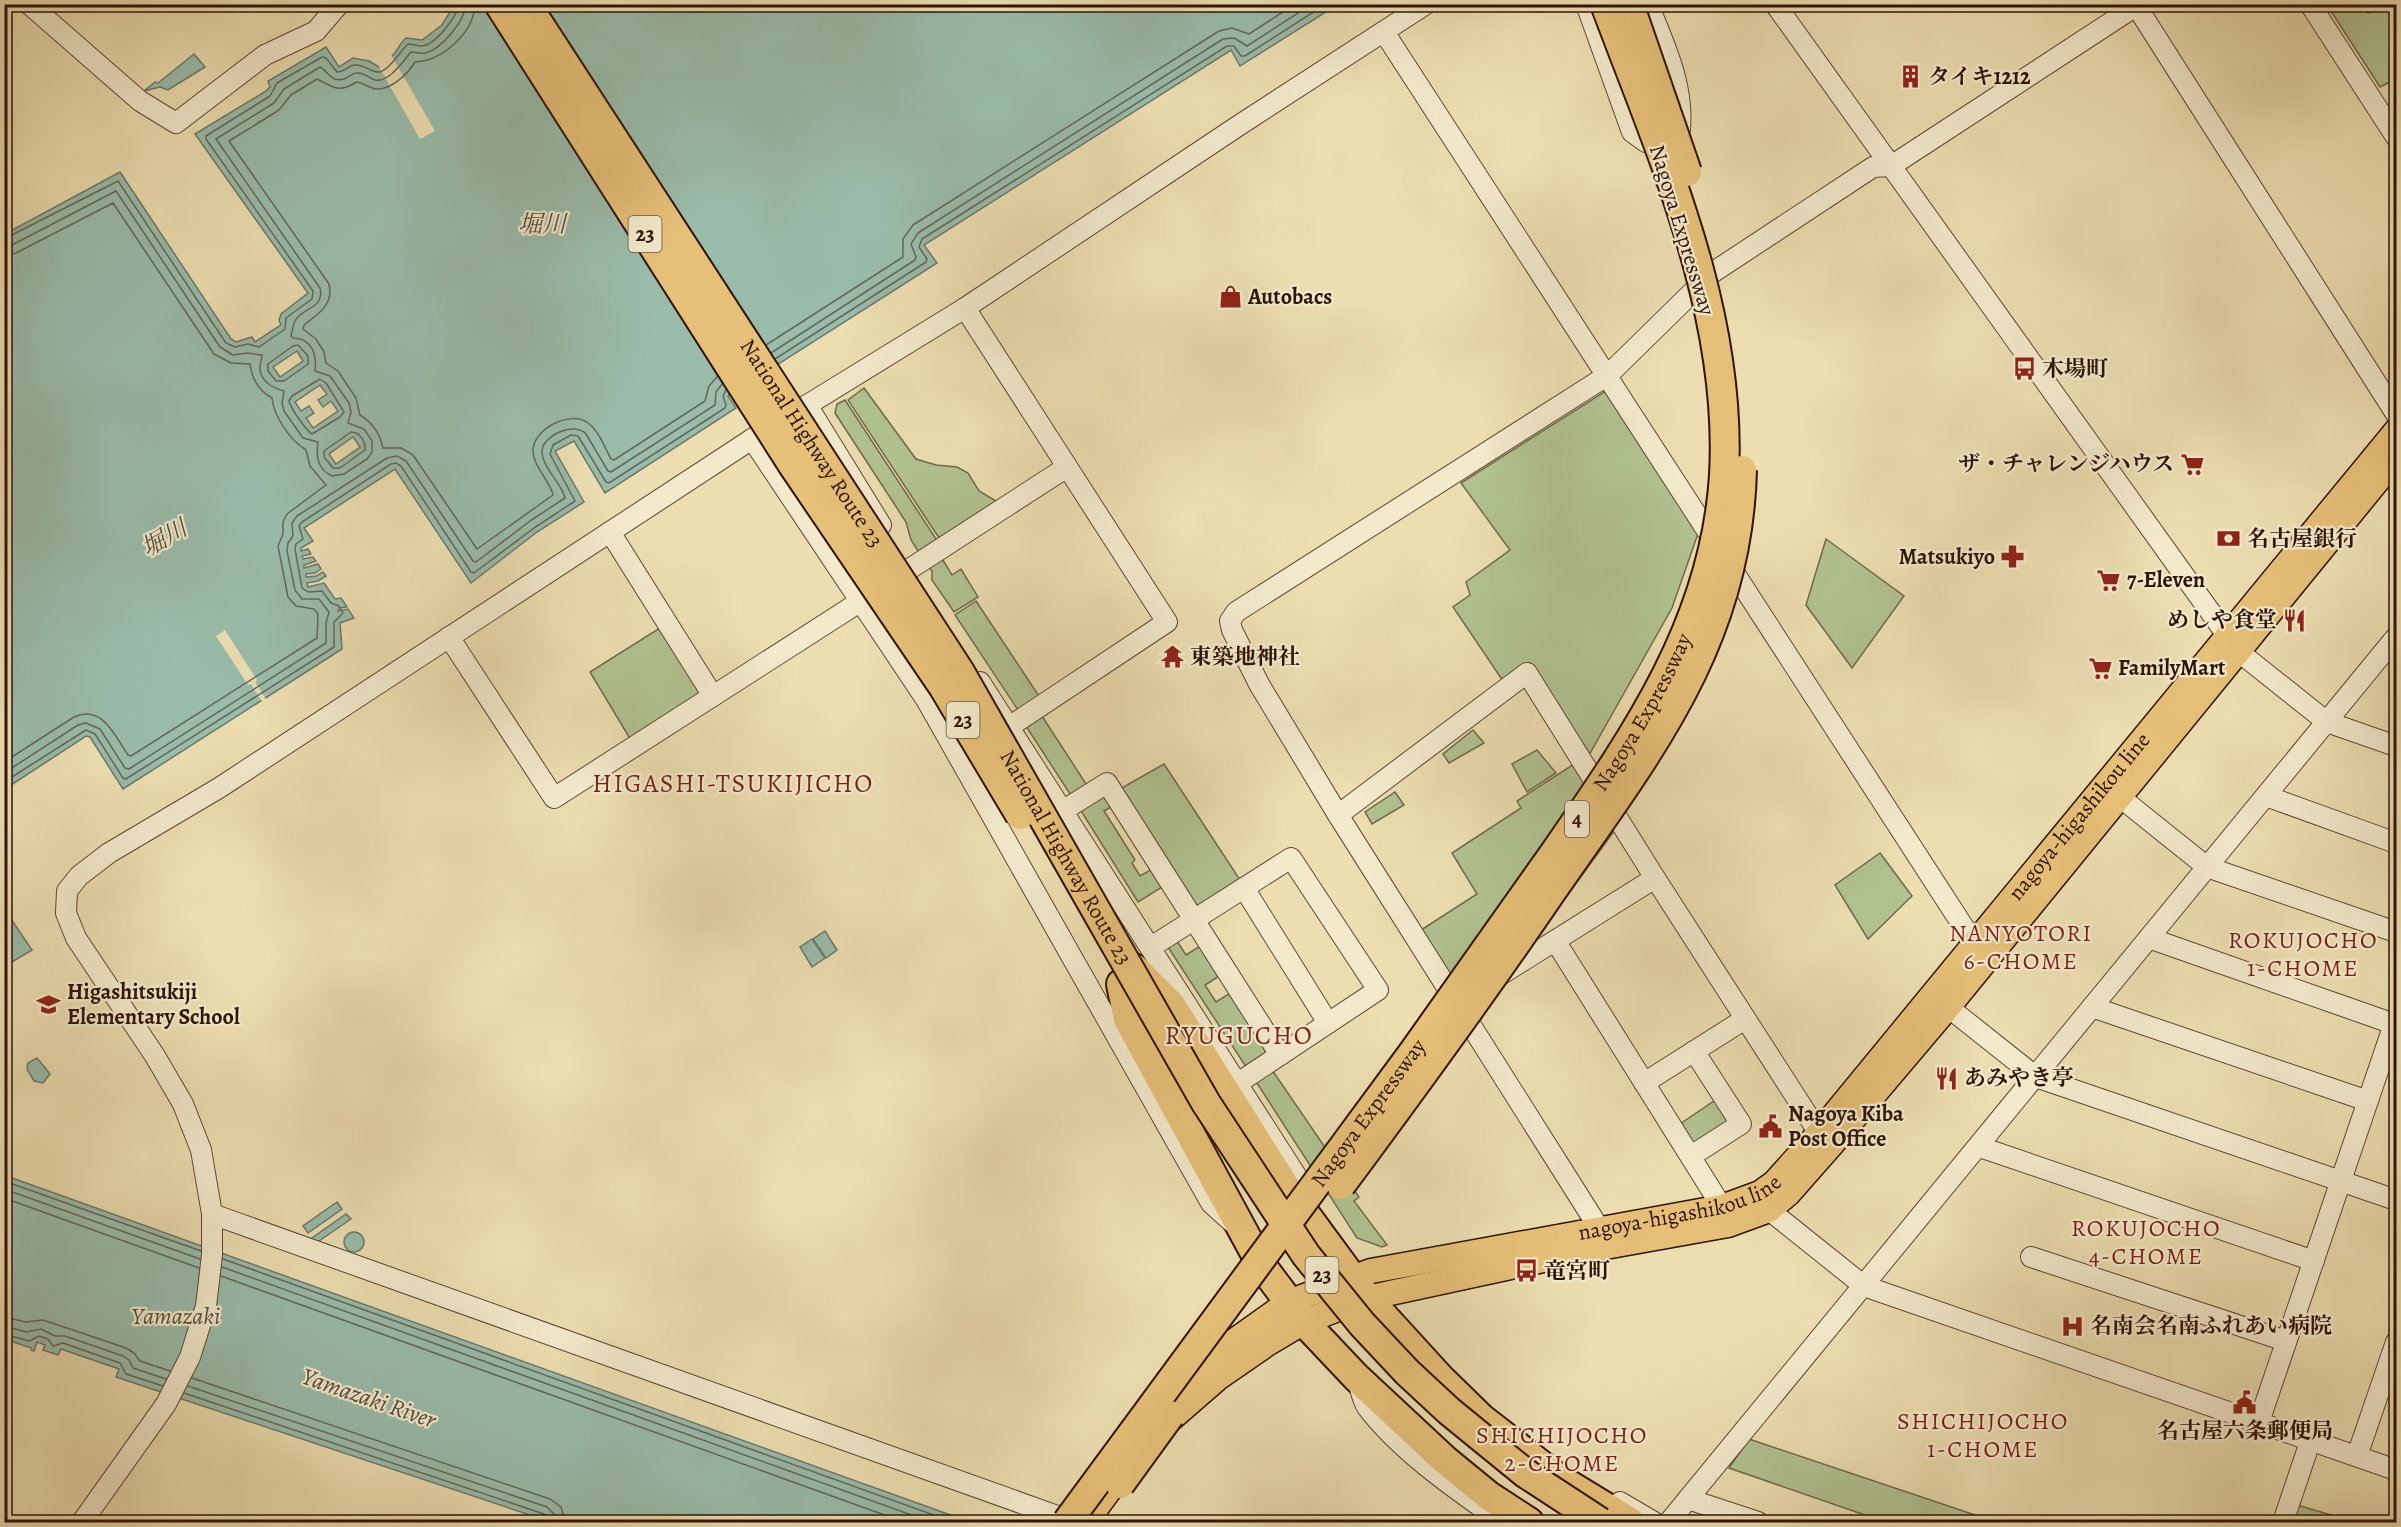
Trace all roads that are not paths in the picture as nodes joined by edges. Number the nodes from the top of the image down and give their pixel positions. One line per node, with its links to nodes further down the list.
1 (29, 4): 2 (street)
2 (339, 4)
3 (499, 4): 53 (highway, National Highway Route 23 / 23, bridge)
4 (526, 4): 53 (highway, National Highway Route 23 / 23, bridge)
5 (1426, 4): 14 (street)
6 (1586, 4): 16 (street)
7 (1605, 4): 52 (highway, Nagoya Expressway / 4, bridge)
8 (1616, 4): 16 (street)
9 (1629, 4): 65 (highway, Nagoya Expressway / 4, bridge)
10 (1648, 4): 16 (street)
11 (1775, 4): 17 (street)
12 (2310, 4): 15 (street)
13 (2137, 5): 17 (street); 23 (street)
14 (1384, 32): 19 (street); 20 (street)
15 (2397, 137)
16 (1666, 140): 18 (street)
17 (1891, 166): 18 (street); 33 (street)
18 (1708, 277): 20 (street); 21 (highway)
19 (965, 308): 22 (street); 27 (street)
20 (1608, 375): 41 (street); 50 (street)
21 (1729, 380): 52 (highway, bridge); 65 (highway, bridge)
22 (807, 405): 25 (street); 29 (street)
23 (2397, 414)
24 (2397, 431): 33 (main road, nagoya-higashikou line)
25 (752, 439): 28 (street); 30 (street)
26 (2397, 458): 33 (main road, nagoya-higashikou line)
27 (1067, 466): 29 (street); 36 (street)
28 (610, 532): 31 (street); 34 (street)
29 (906, 566): 30 (street); 36 (street)
30 (859, 598): 34 (street); 77 (street)
31 (449, 637): 34 (street); 75 (street)
32 (2395, 640): 35 (street)
33 (2234, 644): 35 (street); 39 (main road, nagoya-higashikou line); 50 (main road, nagoya-higashikou line)
34 (713, 696)
35 (2327, 722): 37 (street); 38 (street)
36 (1009, 727): 40 (street)
37 (2397, 746)
38 (2266, 796): 42 (street); 43 (street)
39 (2121, 798): 43 (street); 55 (main road, nagoya-higashikou line)
40 (1064, 810): 46 (street); 51 (street)
41 (1338, 815): 44 (street); 54 (street)
42 (2397, 843)
43 (2207, 867): 47 (street); 48 (street)
44 (1655, 878): 49 (street); 57 (street)
45 (1244, 888): 46 (street); 59 (street); 59 (street)
46 (1194, 919): 51 (street); 61 (street)
47 (2397, 932)
48 (2149, 938): 56 (street); 58 (street)
49 (1556, 942): 54 (street); 64 (street)
50 (1974, 943): 67 (main road, nagoya-higashikou line)
51 (1151, 946): 63 (street)
52 (1483, 956): 95 (highway, Nagoya Expressway / 4, bridge)
53 (1123, 971): 74 (highway); 77 (highway); 101 (highway, National Highway Route 23 / 23); 102 (highway, National Highway Route 23 / 23, bridge)
54 (1457, 1002): 76 (street)
55 (1948, 1007): 62 (street); 67 (main road, nagoya-higashikou line)
56 (2092, 1007): 62 (street); 66 (street)
57 (1745, 1019): 60 (street); 67 (street)
58 (2395, 1021): 66 (street)
59 (1328, 1023): 61 (street)
60 (1694, 1051): 64 (street); 69 (street)
61 (1280, 1055): 63 (street)
62 (2036, 1077): 68 (street); 70 (street)
63 (1238, 1083): 74 (street)
64 (1644, 1083): 69 (street)
65 (1404, 1100): 98 (highway, Nagoya Expressway / 4, bridge)
66 (2368, 1101): 70 (street)
67 (1826, 1139): 72 (main road, nagoya-higashikou line)
68 (1980, 1147): 79 (street); 80 (street)
69 (1691, 1156): 73 (street)
70 (2341, 1181): 71 (street); 79 (street)
71 (2397, 1200)
72 (1765, 1201): 73 (main road, nagoya-higashikou line); 80 (street); 81 (main road, nagoya-higashikou line)
73 (1722, 1207): 76 (main road, nagoya-higashikou line)
74 (1304, 1213): 81 (highway)
75 (213, 1214): 94 (street); 96 (street)
76 (1599, 1228): 81 (main road, nagoya-higashikou line)
77 (1244, 1231): 82 (highway)
78 (2031, 1257): 83 (street)
79 (2314, 1261): 83 (street)
80 (1864, 1286): 88 (street); 92 (street)
81 (1360, 1288): 82 (main road, nagoya-higashikou line); 85 (highway)
82 (1296, 1312): 87 (highway); 96 (main road, nagoya-higashikou line); 97 (main road, nagoya-higashikou line)
83 (2286, 1341): 88 (street)
84 (2397, 1342): 86 (street)
85 (1413, 1348): 93 (street); 93 (highway)
86 (2391, 1376): 90 (street)
87 (1356, 1377): 99 (street); 100 (highway)
88 (2259, 1422): 89 (street)
89 (2311, 1439): 90 (street); 105 (street)
90 (2357, 1456): 91 (street)
91 (2397, 1470)
92 (1688, 1499): 103 (street); 104 (street)
93 (1642, 1521)
94 (82, 1522)
95 (1067, 1522)
96 (1073, 1522)
97 (1086, 1522)
98 (1091, 1522)
99 (1502, 1522)
100 (1529, 1522)
101 (1572, 1522)
102 (1600, 1522)
103 (1669, 1522)
104 (1758, 1522)
105 (2283, 1522)

